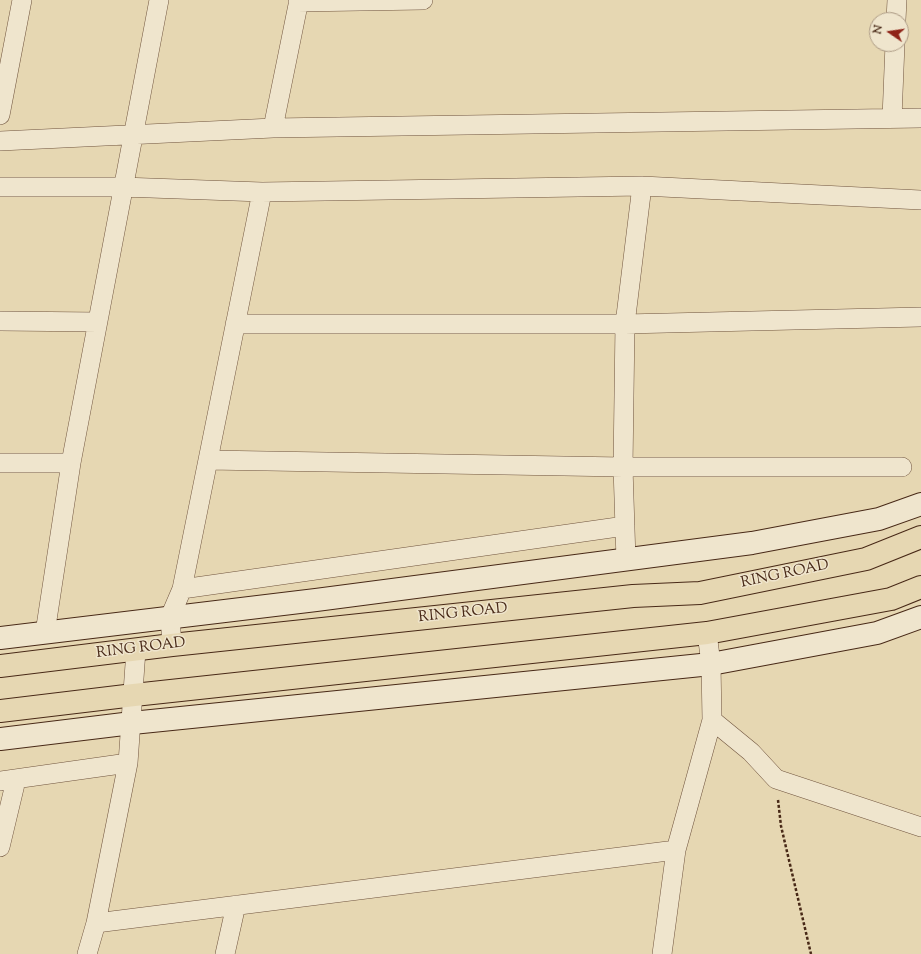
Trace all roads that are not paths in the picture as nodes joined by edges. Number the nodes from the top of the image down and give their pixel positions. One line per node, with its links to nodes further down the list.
1 (22, 0): 8 (street)
2 (159, 0): 14 (street)
3 (389, 0): 4 (street); 6 (street)
4 (424, 0)
5 (897, 0): 7 (street)
6 (299, 1): 13 (street)
7 (896, 12)
8 (7, 39): 10 (street)
9 (895, 52): 11 (street)
10 (0, 115)
11 (892, 118): 12 (street); 13 (street)
12 (921, 118)
13 (274, 128): 14 (street)
14 (134, 135): 15 (street); 18 (street)
15 (0, 141)
16 (642, 186): 19 (street); 20 (street); 25 (street)
17 (0, 187): 18 (street)
18 (122, 187): 19 (street); 23 (street)
19 (262, 192): 24 (street)
20 (921, 200)
21 (921, 317): 25 (street)
22 (0, 321): 23 (street)
23 (98, 322): 28 (street)
24 (235, 324): 25 (street); 26 (street)
25 (625, 324): 29 (street)
26 (208, 460): 29 (street); 36 (street)
27 (0, 463): 28 (street)
28 (71, 463): 39 (street)
29 (623, 467): 30 (street); 32 (street)
30 (902, 467)
31 (921, 504): 34 (street)
32 (625, 526): 34 (street); 36 (street)
33 (921, 537): 42 (highway, RING ROAD)
34 (626, 560): 37 (street)
35 (921, 587): 40 (highway)
36 (182, 589): 37 (street)
37 (170, 617): 39 (street); 42 (street)
38 (921, 617): 44 (street)
39 (46, 633): 41 (street)
40 (707, 633): 44 (street); 46 (highway)
41 (0, 638)
42 (172, 645): 43 (highway, RING ROAD)
43 (136, 650): 45 (highway, RING ROAD); 46 (street)
44 (711, 664): 48 (street); 49 (street)
45 (0, 666)
46 (134, 695): 47 (highway); 49 (street)
47 (0, 711)
48 (712, 720): 53 (street); 55 (street)
49 (132, 723): 50 (street); 51 (street)
50 (0, 739)
51 (128, 763): 52 (street); 57 (street)
52 (8, 780): 54 (street)
53 (921, 827)
54 (0, 847)
55 (676, 850): 56 (street); 60 (street)
56 (236, 905): 57 (street); 59 (street)
57 (96, 923): 58 (street)
58 (87, 954)
59 (225, 954)
60 (662, 954)

